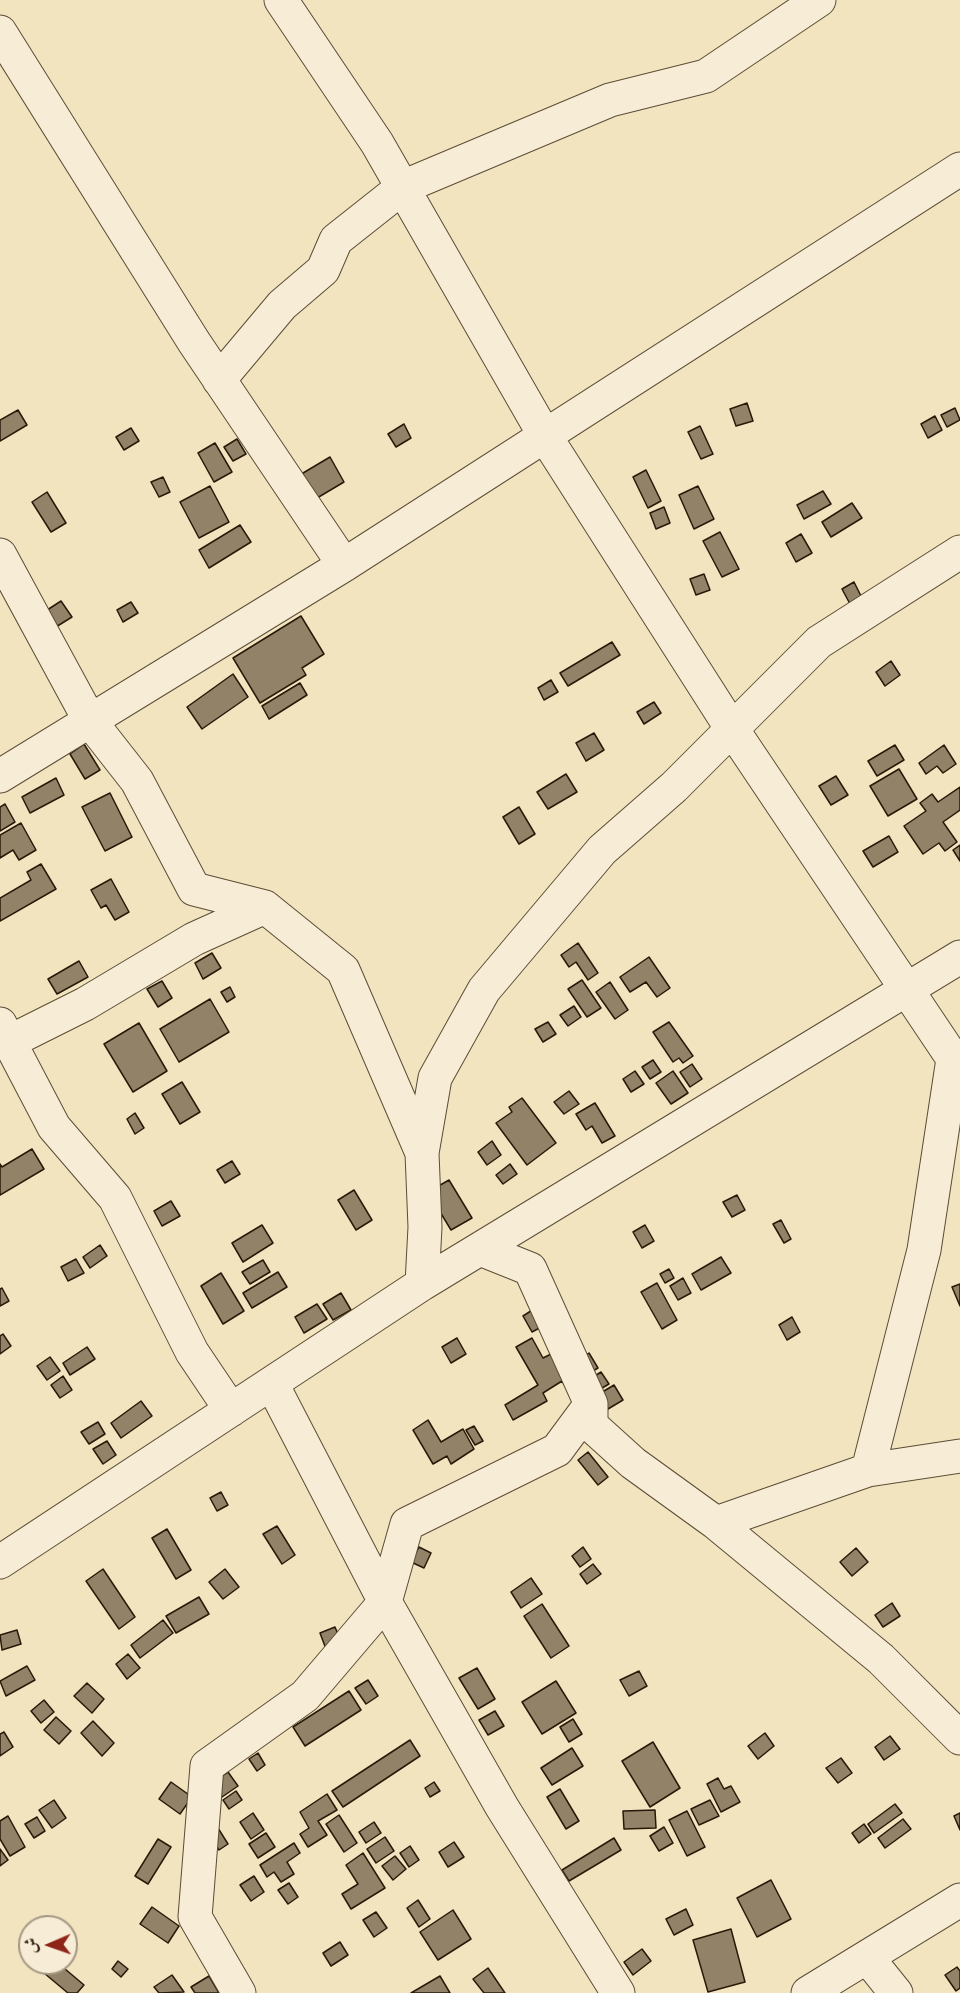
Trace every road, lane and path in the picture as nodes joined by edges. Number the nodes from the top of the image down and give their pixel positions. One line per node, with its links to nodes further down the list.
1 (281, 0): 5 (street)
2 (819, 0): 5 (street)
3 (0, 32): 6 (street)
4 (960, 169): 7 (street)
5 (403, 187): 6 (street); 7 (street)
6 (219, 380): 10 (street)
7 (545, 436): 10 (street); 12 (street)
8 (960, 552): 12 (street)
9 (0, 555): 11 (street)
10 (344, 565): 11 (street)
11 (90, 721): 13 (street); 14 (street)
12 (732, 729): 16 (street); 19 (street)
13 (0, 776)
14 (265, 907): 17 (street); 19 (street)
15 (960, 957): 16 (street)
16 (906, 990): 18 (street); 20 (street)
17 (5, 1032): 24 (street)
18 (956, 1064): 26 (street)
19 (422, 1153): 21 (street)
20 (480, 1250): 21 (street); 23 (street)
21 (422, 1284): 22 (street)
22 (272, 1384): 24 (street); 29 (street)
23 (591, 1404): 27 (street); 29 (street)
24 (231, 1410): 28 (street)
25 (960, 1456): 26 (street)
26 (868, 1470): 27 (street)
27 (716, 1523): 30 (street)
28 (0, 1562)
29 (385, 1602): 33 (street); 34 (street)
30 (960, 1738)
31 (960, 1900): 32 (street)
32 (867, 1957): 35 (street); 36 (street)
33 (239, 1993)
34 (618, 1993)
35 (808, 1993)
36 (896, 1993)

